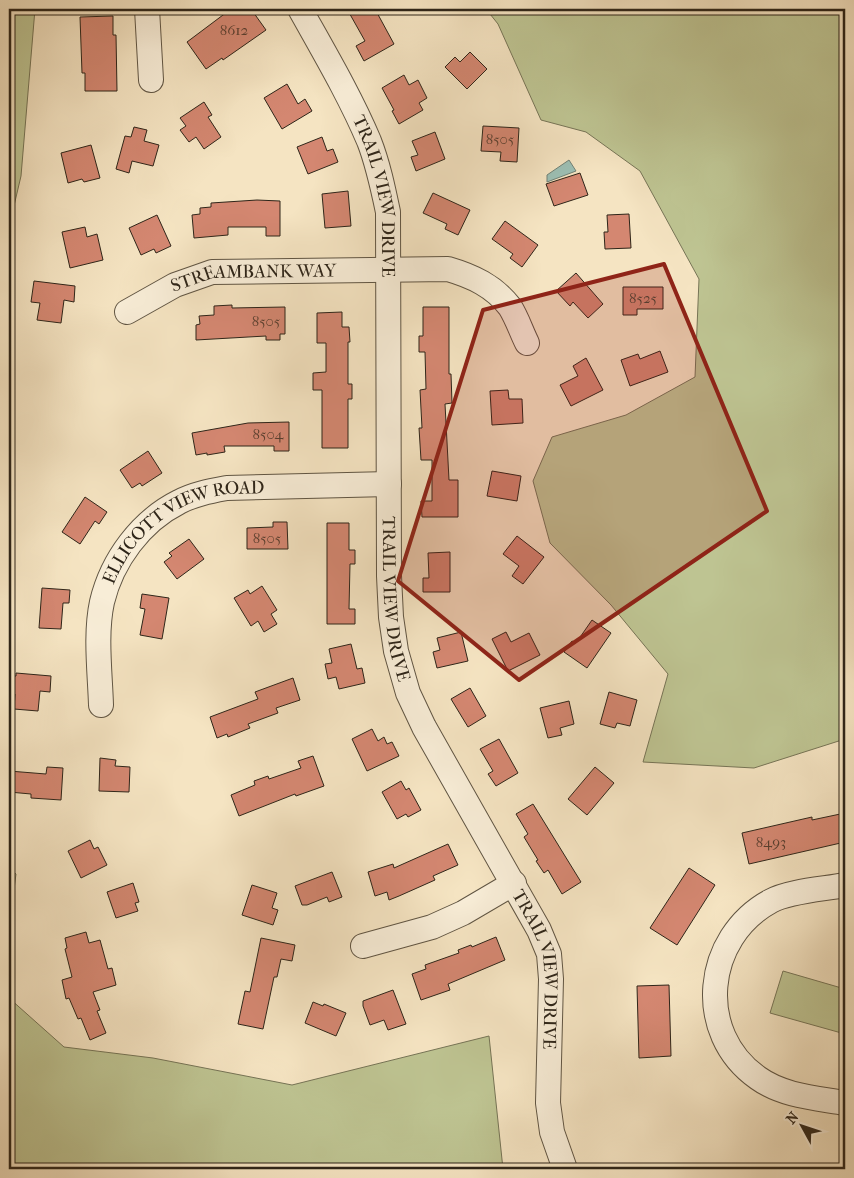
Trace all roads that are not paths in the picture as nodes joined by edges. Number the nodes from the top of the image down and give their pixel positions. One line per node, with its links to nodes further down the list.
1 (146, 9): 3 (street)
2 (300, 9): 4 (street, TRAIL VIEW DRIVE)
3 (151, 80)
4 (389, 269): 5 (street, STREAMBANK WAY); 6 (street, STREAMBANK WAY); 7 (street, TRAIL VIEW DRIVE)
5 (127, 312)
6 (527, 342)
7 (389, 484): 8 (street, ELLICOTT VIEW ROAD); 9 (street, TRAIL VIEW DRIVE)
8 (101, 705)
9 (514, 883): 11 (street); 13 (street, TRAIL VIEW DRIVE)
10 (845, 885): 12 (street)
11 (363, 946)
12 (845, 1103)
13 (565, 1169)

